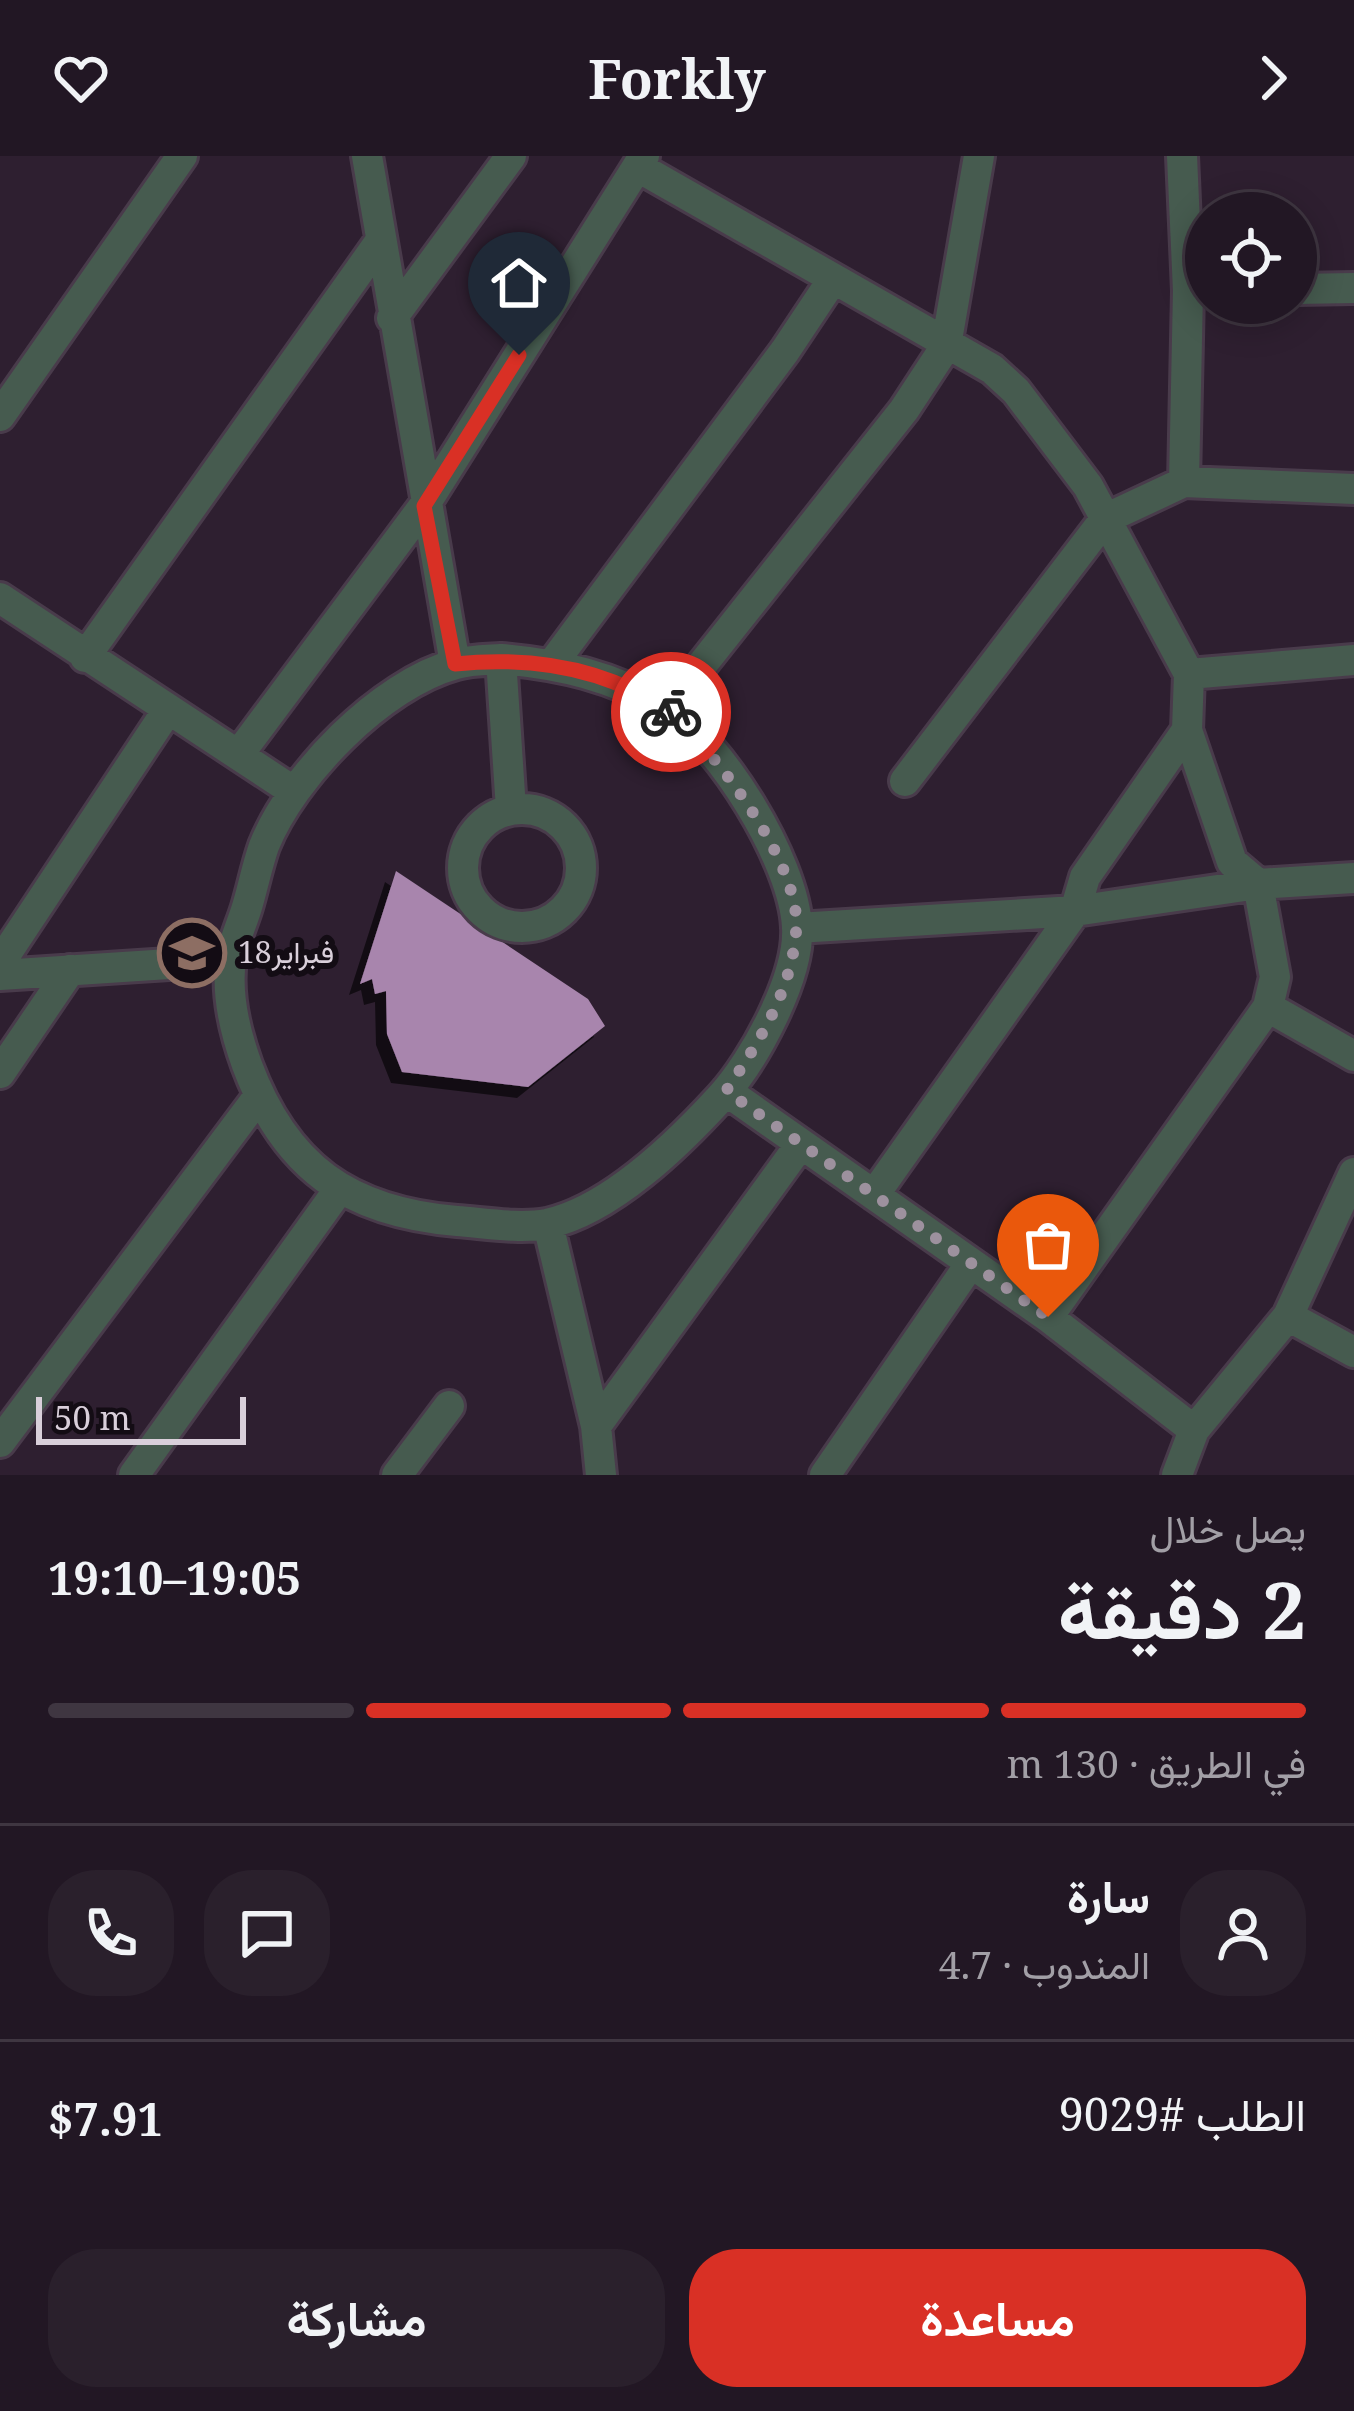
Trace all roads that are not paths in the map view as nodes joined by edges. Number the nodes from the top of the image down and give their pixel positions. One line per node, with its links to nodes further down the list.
1 (182, 156): 15 (street)
2 (367, 156): 8 (street)
3 (512, 156): 12 (street)
4 (979, 156): 14 (street)
5 (1182, 156): 7 (street)
6 (641, 161): 9 (street); 18 (street)
7 (1186, 192)
8 (379, 243): 12 (street); 21 (street)
9 (833, 279): 14 (street); 24 (street)
10 (1354, 288): 11 (street)
11 (1317, 289)
12 (392, 318): 18 (street)
13 (1195, 324): 16 (street)
14 (946, 346): 19 (street); 27 (street)
15 (0, 416)
16 (1184, 482): 17 (street); 19 (street)
17 (1354, 489)
18 (424, 506): 25 (street); 30 (street)
19 (1105, 519): 26 (street); 31 (street)
20 (4, 609): 21 (street)
21 (85, 657): 28 (street)
22 (501, 659): 24 (street); 25 (street); 33 (street)
23 (1354, 660): 26 (street)
24 (553, 663): 27 (street)
25 (455, 664): 32 (street)
26 (1189, 674): 29 (street)
27 (668, 709): 37 (street)
28 (167, 711): 30 (street); 39 (street)
29 (1187, 730): 35 (street); 36 (street)
30 (239, 754): 32 (street)
31 (904, 781)
32 (293, 791): 38 (street)
33 (511, 809)
34 (1354, 878): 35 (street)
35 (1258, 884): 36 (street); 42 (street)
36 (1075, 911): 37 (street); 50 (street)
37 (797, 928): 45 (street)
38 (230, 960): 40 (street); 46 (street)
39 (0, 963)
40 (70, 970): 41 (street); 44 (street)
41 (0, 975)
42 (1268, 1007): 43 (street); 54 (street)
43 (1354, 1056)
44 (0, 1073)
45 (726, 1091): 47 (street); 51 (street)
46 (259, 1096): 49 (street); 59 (street)
47 (800, 1145): 50 (street); 57 (street)
48 (1354, 1173): 53 (street)
49 (340, 1188): 51 (street); 60 (street)
50 (874, 1195): 52 (street)
51 (548, 1224): 57 (street)
52 (971, 1263): 54 (street); 63 (street)
53 (1288, 1316): 55 (street); 58 (street)
54 (1048, 1317): 58 (street)
55 (1354, 1352)
56 (449, 1406): 61 (street)
57 (596, 1426): 62 (street)
58 (1194, 1430): 64 (street)
59 (0, 1442)
60 (134, 1475)
61 (397, 1475)
62 (601, 1475)
63 (825, 1475)
64 (1177, 1475)

